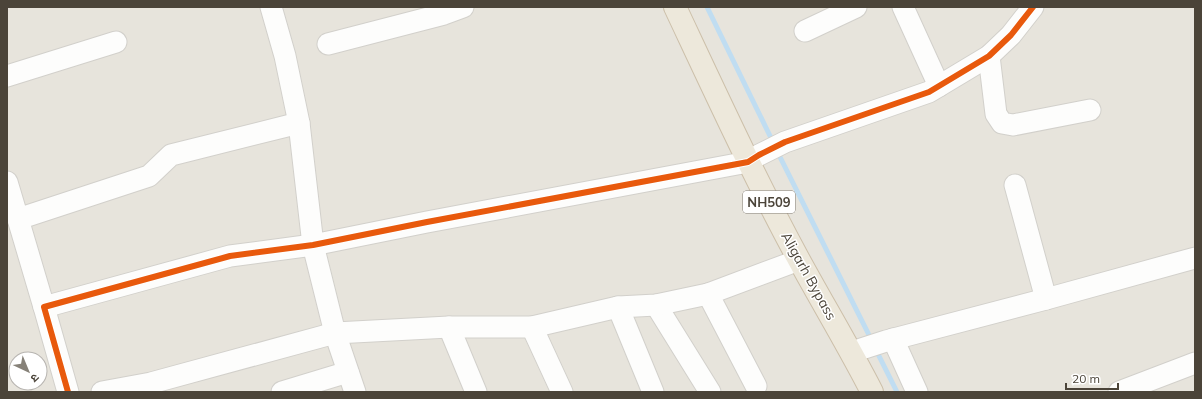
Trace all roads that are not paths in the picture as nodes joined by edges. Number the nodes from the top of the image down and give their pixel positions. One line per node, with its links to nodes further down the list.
1 (271, 7): 14 (street)
2 (463, 7): 9 (street)
3 (675, 7): 15 (highway, Aligarh Bypass / NH509)
4 (856, 7): 7 (street)
5 (903, 7): 12 (street)
6 (1025, 10): 10 (street)
7 (805, 31)
8 (116, 42): 11 (street)
9 (328, 44)
10 (989, 56): 12 (street); 13 (street)
11 (7, 76)
12 (939, 86): 15 (street)
13 (1090, 110)
14 (299, 123): 18 (street); 19 (street)
15 (754, 158): 19 (street); 21 (highway, Aligarh Bypass / NH509)
16 (7, 182): 18 (street)
17 (1015, 185): 23 (street)
18 (18, 220): 25 (street)
19 (313, 245): 25 (street); 29 (street)
20 (1195, 258): 23 (street)
21 (798, 260): 22 (street); 31 (highway, Aligarh Bypass / NH509)
22 (708, 294): 24 (street); 34 (street)
23 (1046, 299): 30 (street)
24 (656, 305): 26 (street); 43 (street)
25 (44, 307): 36 (street)
26 (618, 307): 28 (street); 42 (street)
27 (449, 327): 28 (street); 29 (street); 40 (street)
28 (532, 327): 41 (street)
29 (335, 333): 33 (street); 35 (street)
30 (889, 340): 31 (street); 45 (street)
31 (858, 350): 44 (highway, Aligarh Bypass / NH509)
32 (1195, 363): 46 (street)
33 (348, 372): 38 (street); 39 (street)
34 (756, 386)
35 (153, 387): 37 (street)
36 (68, 392)
37 (102, 392)
38 (282, 392)
39 (355, 392)
40 (476, 392)
41 (562, 392)
42 (653, 392)
43 (710, 392)
44 (872, 392)
45 (917, 392)
46 (1120, 392)

